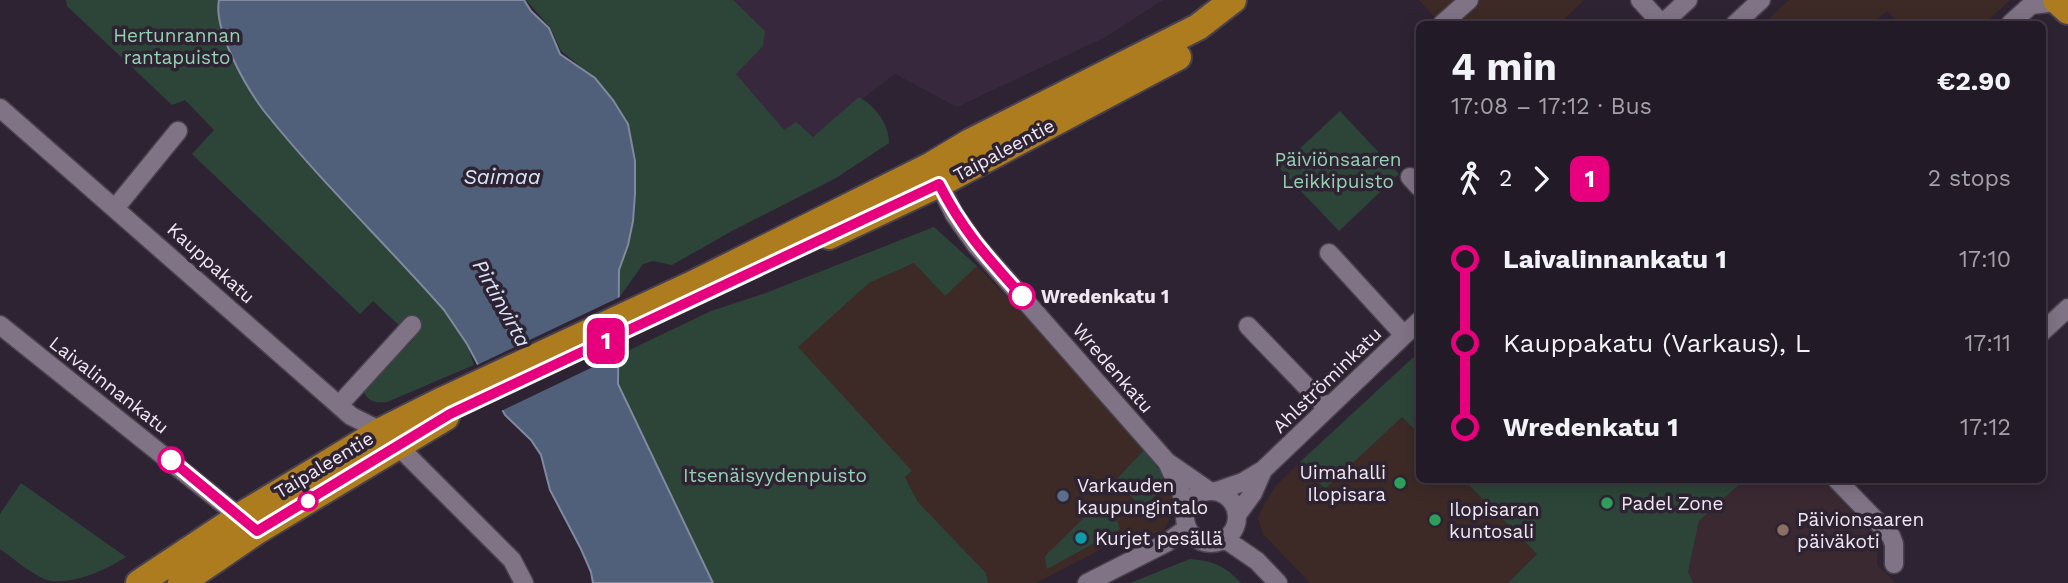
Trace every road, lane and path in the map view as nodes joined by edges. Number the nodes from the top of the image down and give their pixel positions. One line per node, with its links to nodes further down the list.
1 (1233, 0): 17 (highway, Taipaleentie)
2 (1255, 0): 17 (highway, Taipaleentie)
3 (1469, 0): 9 (street)
4 (1627, 0): 10 (street)
5 (1640, 0): 11 (street)
6 (1688, 0): 12 (street)
7 (1761, 0): 13 (street)
8 (2049, 4): 14 (street)
9 (1445, 21)
10 (1647, 21)
11 (1659, 21)
12 (1665, 21)
13 (1740, 21)
14 (2016, 21)
15 (0, 108): 18 (street, Kauppakatu)
16 (178, 131): 18 (street)
17 (935, 175): 29 (highway, Taipaleentie); 30 (street, Wredenkatu)
18 (116, 207): 27 (street, Kauppakatu)
19 (1329, 253): 26 (street)
20 (2068, 309): 25 (street)
21 (1416, 324): 26 (street, Ahlströminkatu)
22 (0, 325): 35 (street, Laivalinnankatu)
23 (412, 325): 27 (street)
24 (1248, 326): 28 (street)
25 (2046, 328)
26 (1404, 335): 28 (street, Ahlströminkatu)
27 (339, 405): 29 (street, Kauppakatu)
28 (1327, 408): 31 (street, Ahlströminkatu)
29 (389, 438): 35 (highway, Taipaleentie); 40 (street, Kauppakatu)
30 (1167, 462): 33 (street, Wredenkatu); 34 (street, Wredenkatu)
31 (1263, 470): 33 (street, Ahlströminkatu); 36 (street, Ahlströminkatu)
32 (1840, 483): 37 (street)
33 (1213, 491): 34 (street); 36 (street)
34 (1186, 520): 36 (street); 41 (street)
35 (248, 524): 38 (highway); 39 (highway)
36 (1233, 526): 42 (street)
37 (1894, 564)
38 (139, 583)
39 (181, 583)
40 (524, 583)
41 (1087, 583)
42 (1278, 583)

